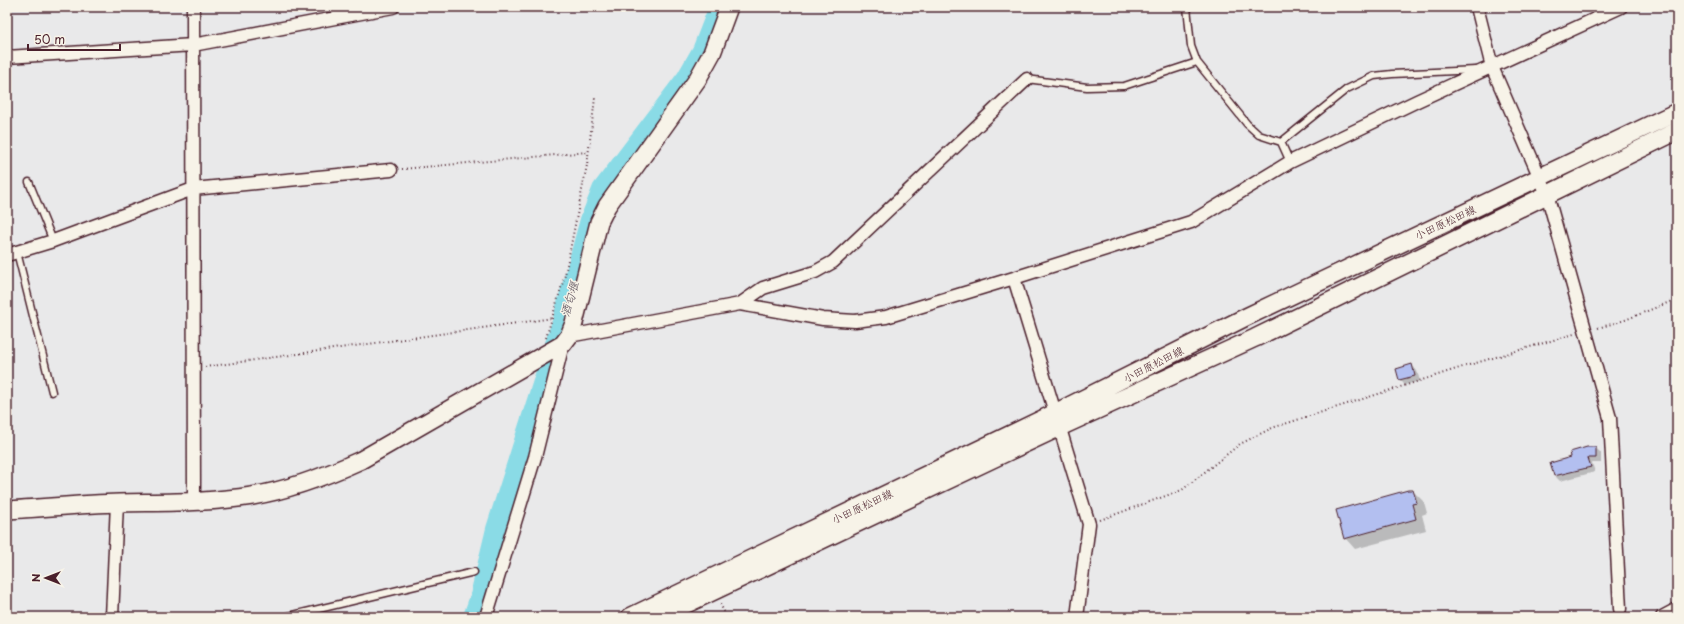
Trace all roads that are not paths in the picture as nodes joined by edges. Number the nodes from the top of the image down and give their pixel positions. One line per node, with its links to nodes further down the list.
1 (193, 7): 7 (street)
2 (393, 7): 7 (street)
3 (729, 7): 25 (main road)
4 (1187, 7): 9 (lane)
5 (1477, 7): 10 (street)
6 (1621, 7): 10 (street)
7 (193, 45): 8 (street); 19 (street)
8 (7, 57)
9 (1197, 62): 11 (lane); 14 (lane)
10 (1490, 68): 14 (lane); 15 (street); 17 (street)
11 (1027, 79): 24 (street)
12 (1677, 112): 17 (main road, 小田原松田線)
13 (1677, 131): 20 (main road, 小田原松田線)
14 (1280, 142): 15 (lane)
15 (1290, 162): 23 (street)
16 (391, 170): 19 (street)
17 (1540, 177): 20 (street); 27 (main road, 小田原松田線)
18 (29, 182): 21 (lane)
19 (193, 189): 21 (street); 28 (street)
20 (1547, 194): 27 (main road, 小田原松田線); 32 (street)
21 (53, 240): 22 (street)
22 (12, 253): 26 (lane)
23 (1014, 278): 24 (street); 27 (street)
24 (740, 304): 25 (street)
25 (566, 340): 28 (main road); 36 (street)
26 (52, 392)
27 (1058, 420): 37 (main road, 小田原松田線); 38 (main road, 小田原松田線); 39 (street)
28 (194, 502): 29 (main road)
29 (117, 504): 30 (main road); 34 (street)
30 (7, 510)
31 (474, 572): 35 (lane)
32 (1620, 609)
33 (1677, 609): 40 (street)
34 (112, 617)
35 (285, 617)
36 (486, 617)
37 (630, 617)
38 (659, 617)
39 (1077, 617)
40 (1662, 617)

